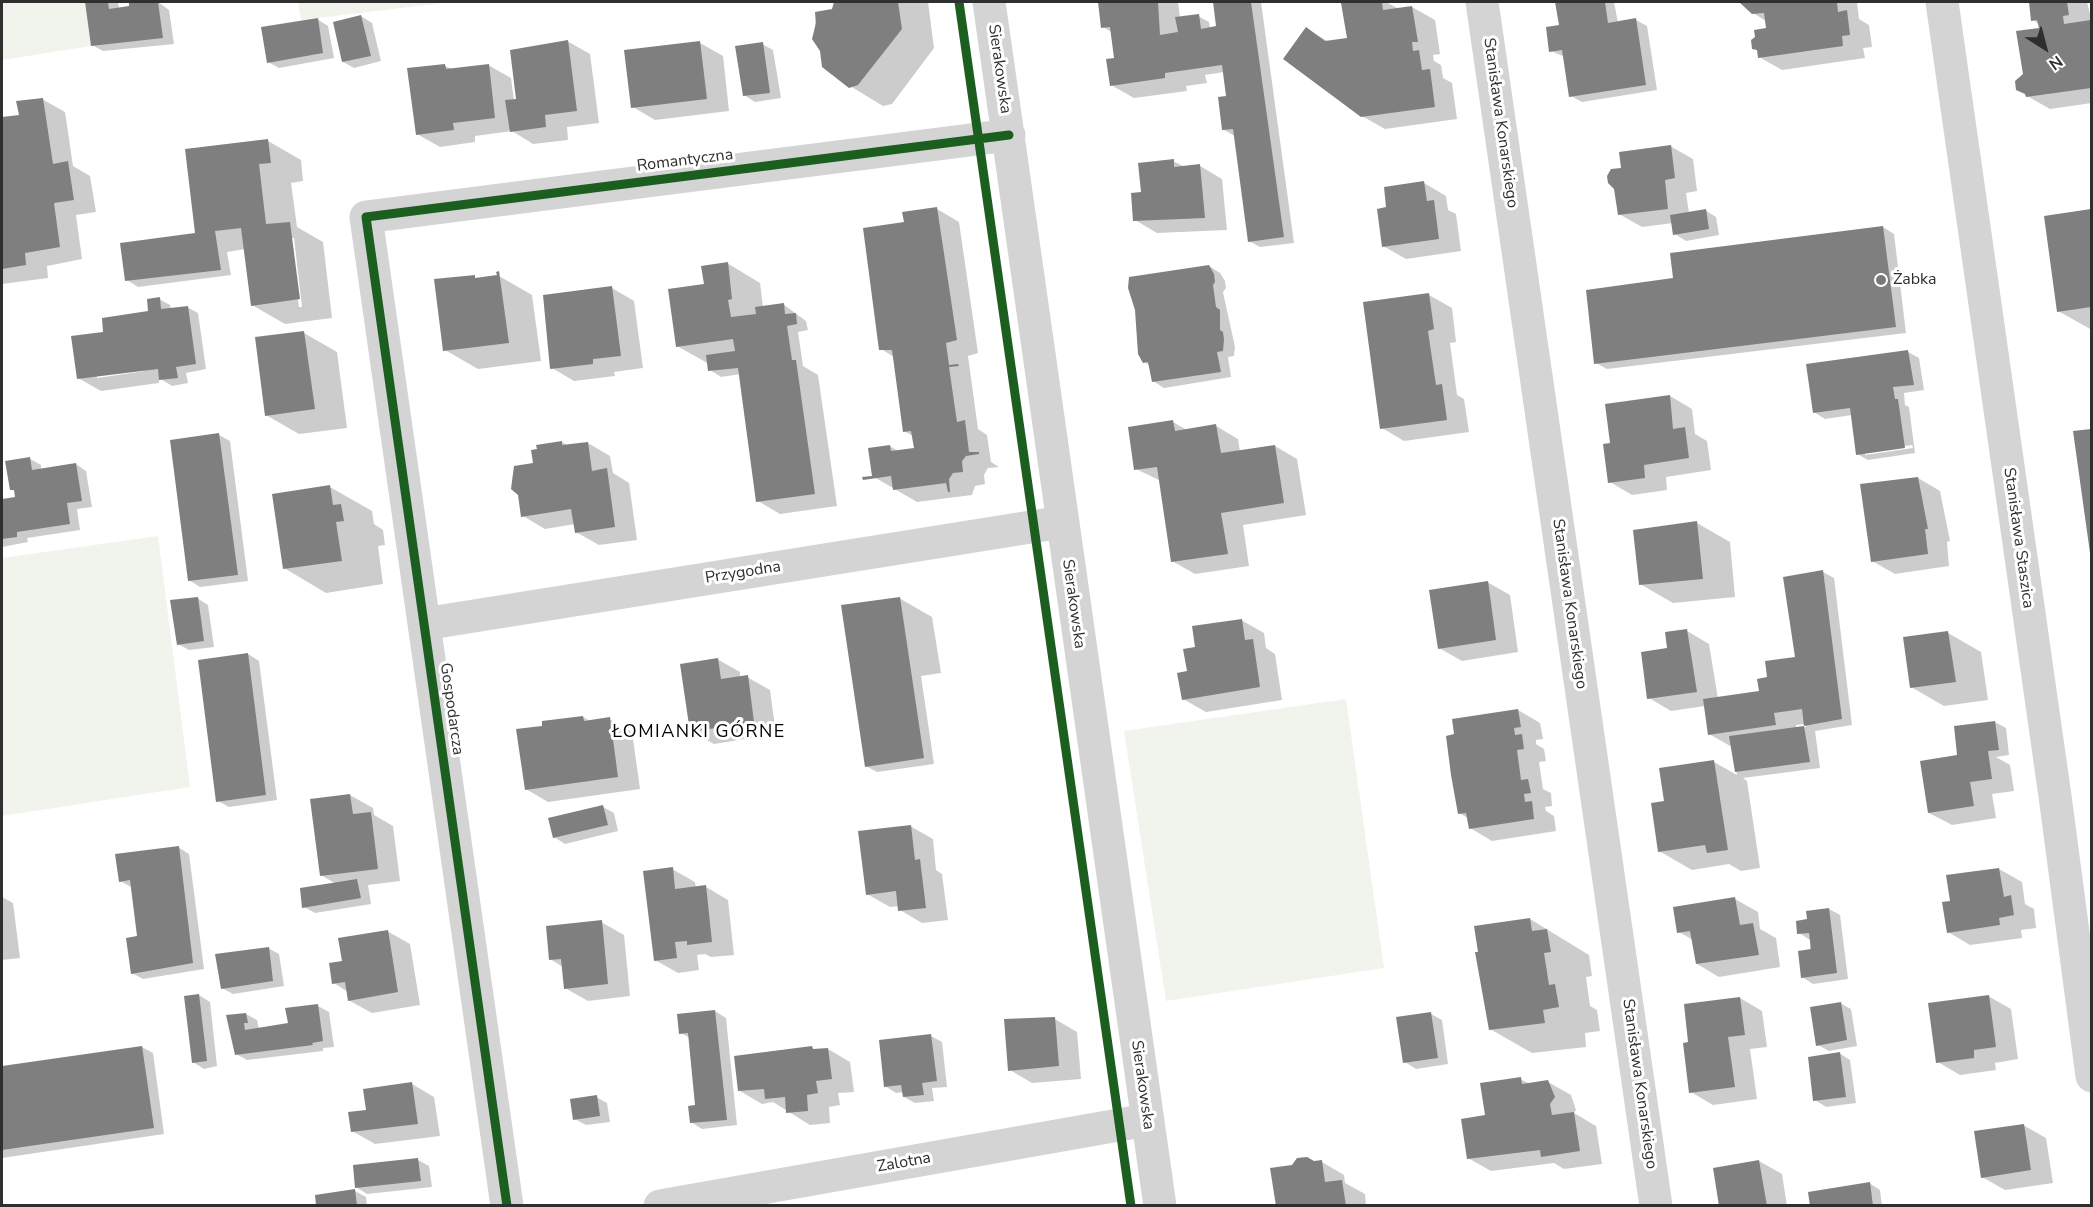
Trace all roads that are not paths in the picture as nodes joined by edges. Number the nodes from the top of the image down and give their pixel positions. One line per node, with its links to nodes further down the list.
1 (989, 2): 4 (street, Sierakowska)
2 (1482, 2): 13 (street, Stanisława Konarskiego)
3 (1942, 2): 8 (street, Stanisława Staszica)
4 (1008, 135): 5 (street, Romantyczna); 6 (street, Sierakowska)
5 (366, 217): 7 (street, Gospodarcza)
6 (1062, 522): 7 (street, Przygodna); 9 (street, Sierakowska)
7 (424, 624): 10 (street, Gospodarcza)
8 (2091, 1076)
9 (1147, 1120): 11 (street, Zalotna); 12 (street, Sierakowska)
10 (507, 1206)
11 (660, 1206)
12 (1160, 1206)
13 (1656, 1206)

